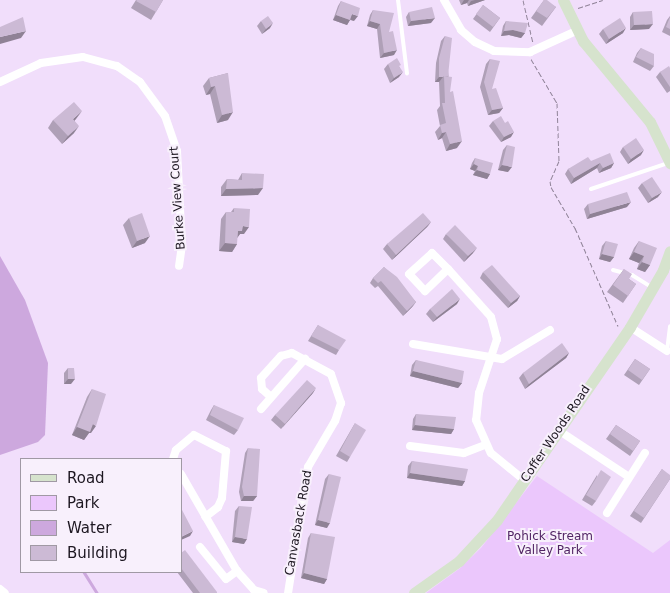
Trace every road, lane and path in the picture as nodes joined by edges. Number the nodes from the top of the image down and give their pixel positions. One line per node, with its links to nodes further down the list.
1 (398, 0): 10 (lane)
2 (444, 0): 7 (street)
3 (523, 0): 8 (path)
4 (563, 0): 7 (street)
5 (603, 0): 6 (path)
6 (574, 9)
7 (576, 30): 12 (street)
8 (534, 46)
9 (531, 60): 21 (path)
10 (406, 73)
11 (0, 82): 15 (street, Burke View Court)
12 (670, 162): 13 (lane)
13 (591, 189)
14 (670, 251): 18 (street, Coffer Woods Road)
15 (179, 266)
16 (448, 269): 16 (street); 25 (street)
17 (613, 270): 18 (lane)
18 (653, 289): 21 (street, Coffer Woods Road)
19 (670, 326): 23 (lane)
20 (550, 330): 25 (street)
21 (628, 330): 23 (street); 28 (street, Coffer Woods Road)
22 (413, 344): 25 (street)
23 (667, 351)
24 (305, 359): 26 (street); 26 (street, Canvasback Road); 43 (street, Canvasback Road)
25 (490, 359): 29 (street)
26 (271, 397): 27 (street)
27 (261, 409)
28 (558, 430): 34 (street); 35 (street, Coffer Woods Road)
29 (485, 445): 30 (street); 35 (street)
30 (410, 446)
31 (645, 454): 34 (street)
32 (173, 458): 37 (street)
33 (182, 476): 37 (street)
34 (629, 478): 36 (street)
35 (524, 480): 44 (street, Coffer Woods Road)
36 (608, 513)
37 (205, 517): 39 (street)
38 (200, 547): 39 (street)
39 (236, 571): 42 (street)
40 (0, 589): 41 (street)
41 (5, 593)
42 (264, 593)
43 (288, 593)
44 (414, 593)

